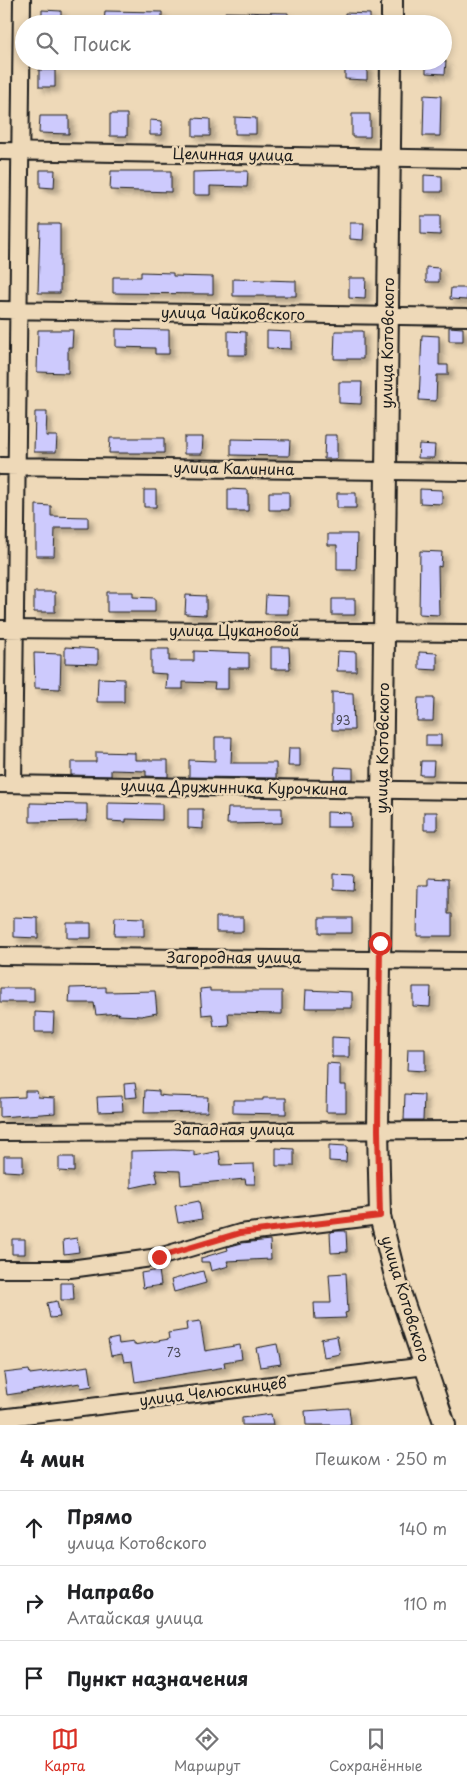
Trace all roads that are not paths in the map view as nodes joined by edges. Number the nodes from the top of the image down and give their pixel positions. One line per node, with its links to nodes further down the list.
1 (22, 0): 3 (street)
2 (392, 0): 4 (street)
3 (22, 15)
4 (392, 15)
5 (21, 70): 8 (street)
6 (391, 70): 9 (street, улица Котовского)
7 (0, 151): 8 (street, Целинная улица)
8 (20, 152): 9 (street, Целинная улица); 12 (street)
9 (390, 157): 10 (street, Целинная улица); 13 (street, улица Котовского)
10 (467, 159)
11 (0, 310): 12 (street, улица Чайковского)
12 (18, 310): 13 (street, улица Чайковского); 15 (street)
13 (388, 316): 14 (street, улица Чайковского); 16 (street, улица Котовского)
14 (467, 317)
15 (8, 466): 16 (street, улица Калинина); 18 (street)
16 (386, 471): 17 (street, улица Калинина); 19 (street, улица Котовского)
17 (467, 472)
18 (7, 629): 19 (street, улица Цукановой); 21 (street)
19 (384, 632): 20 (street, улица Цукановой); 22 (street, улица Котовского)
20 (467, 633)
21 (6, 784): 22 (street, улица Дружинника Курочкина)
22 (382, 790): 23 (street, улица Дружинника Курочкина); 25 (street, улица Котовского)
23 (467, 791)
24 (0, 956): 25 (street, Загородная улица)
25 (380, 959): 26 (street, Загородная улица); 27 (street, улица Котовского)
26 (467, 961)
27 (378, 1130): 28 (street, Западная улица); 29 (street, Западная улица); 30 (street, улица Котовского)
28 (467, 1130)
29 (0, 1132)
30 (380, 1216): 31 (street); 32 (street, улица Котовского)
31 (0, 1269)
32 (426, 1366): 33 (street, улица Челюскинцев); 34 (street, улица Котовского)
33 (0, 1418)
34 (445, 1425)

